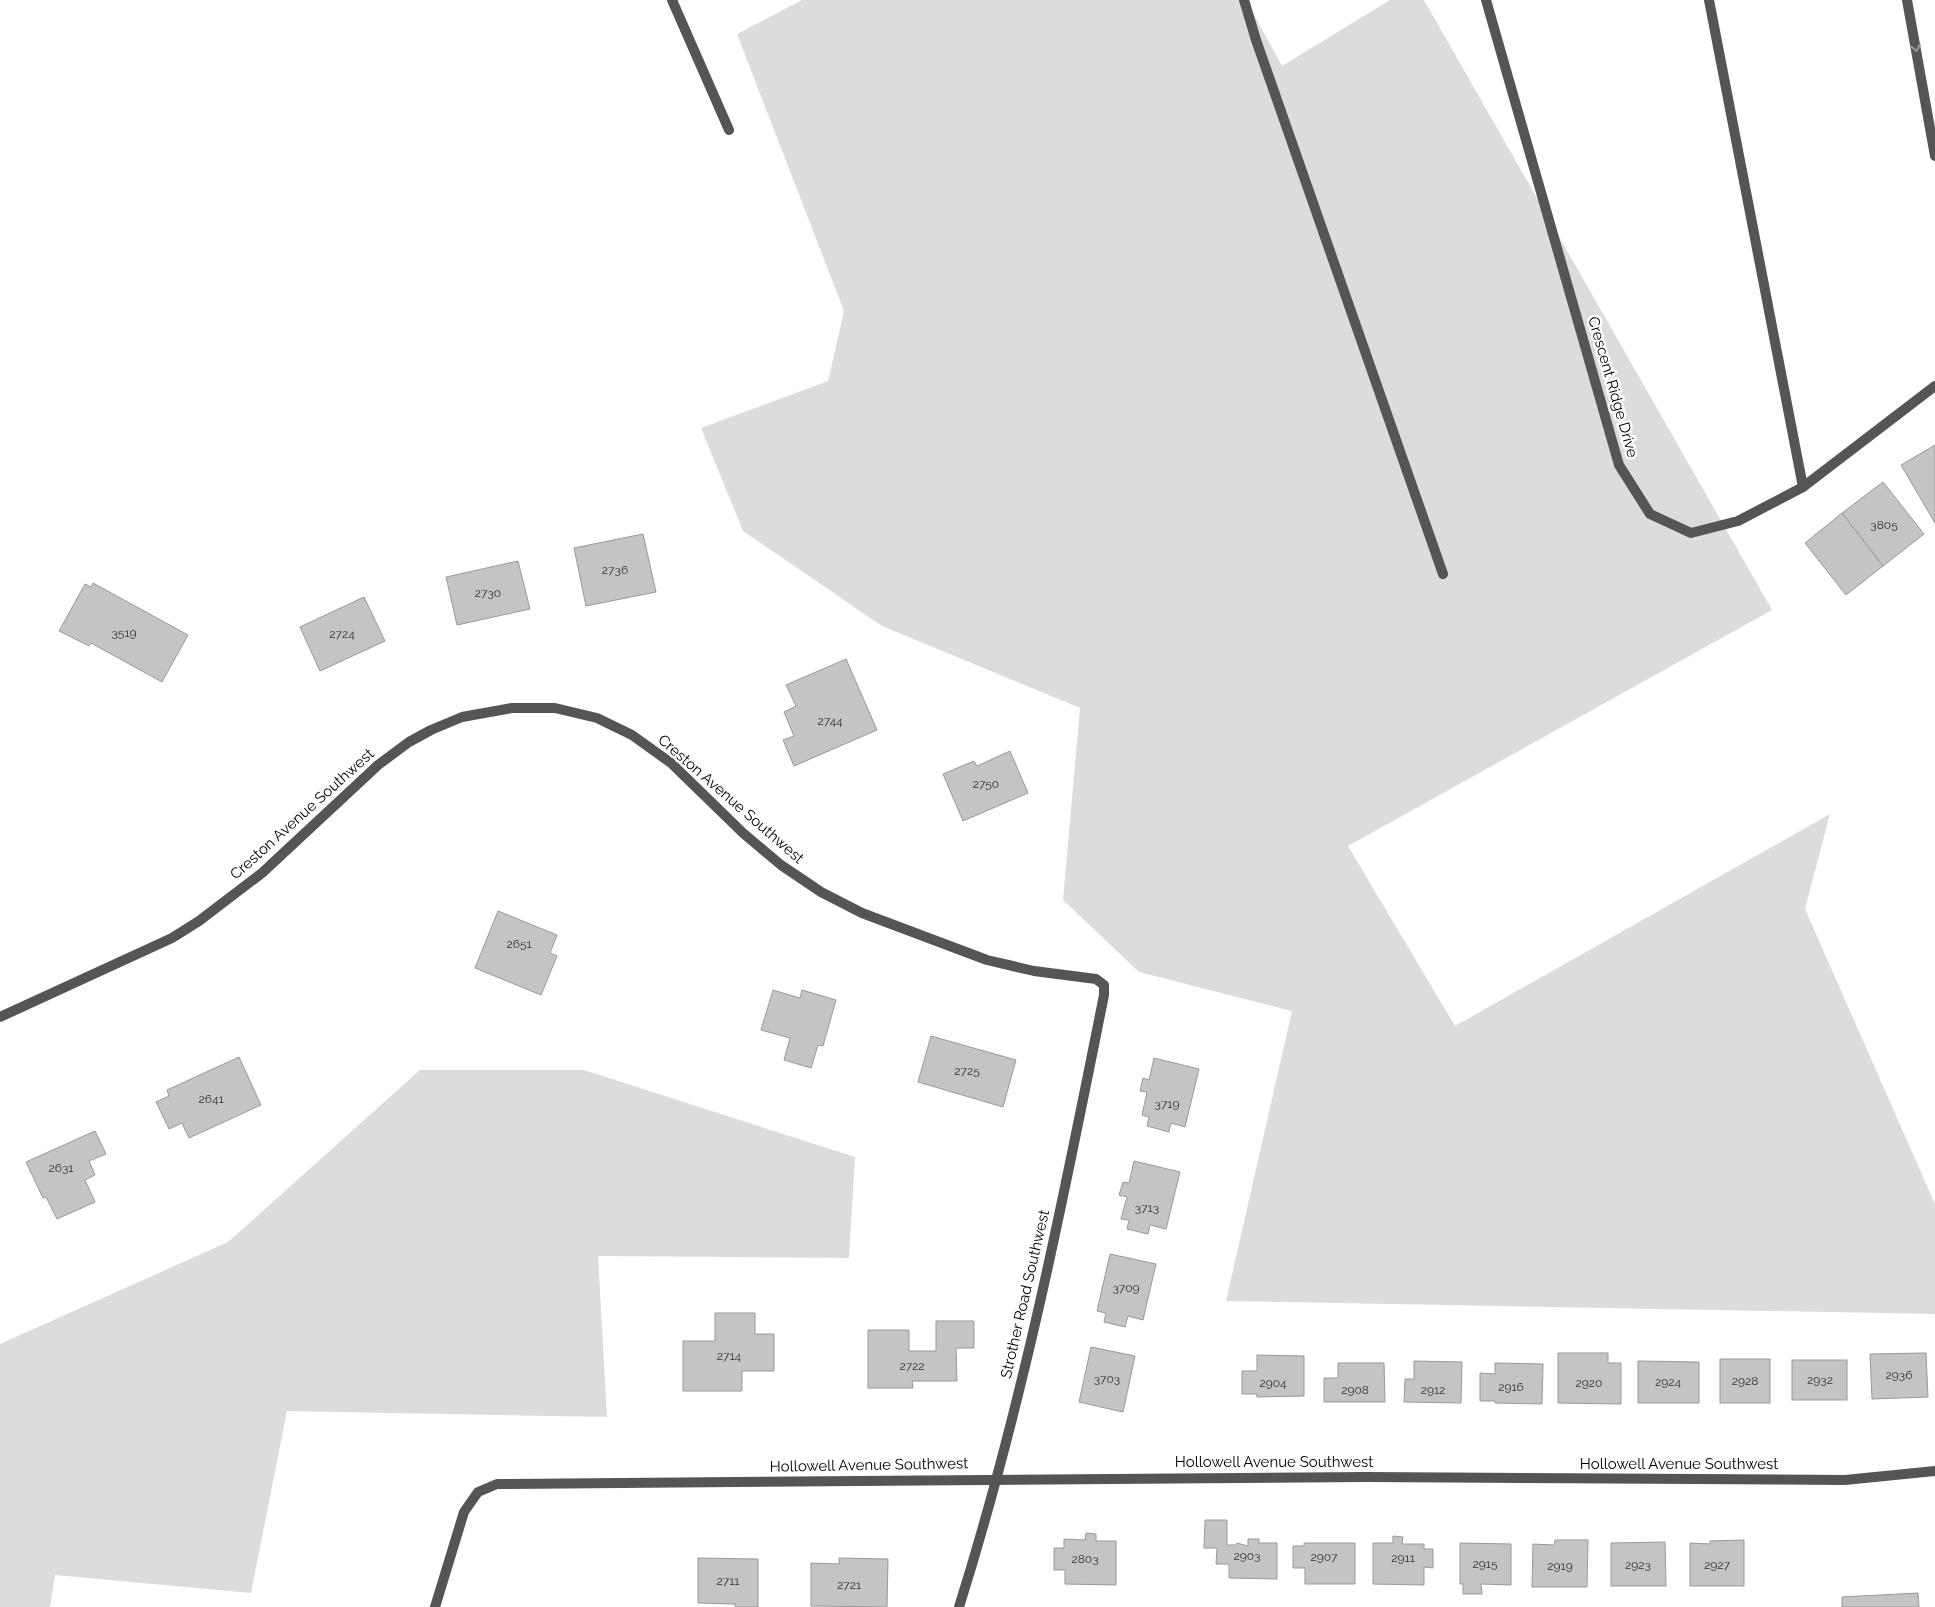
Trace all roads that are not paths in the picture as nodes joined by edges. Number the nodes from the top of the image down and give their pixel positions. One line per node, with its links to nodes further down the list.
1 (672, 0): 6 (street)
2 (1244, 0): 10 (street)
3 (1486, 0): 9 (street, Crescent Ridge Drive)
4 (1709, 0): 9 (street)
5 (1907, 0): 7 (street, one-way to 7)
6 (730, 130)
7 (1935, 156)
8 (1933, 385): 9 (street, Crescent Ridge Drive)
9 (1803, 487)
10 (1443, 574)
11 (1104, 985): 13 (street, Creston Avenue Southwest); 15 (street, Strother Road Southwest)
12 (0, 1012): 13 (street)
13 (0, 1016)
14 (1935, 1471): 15 (street, Hollowell Avenue Southwest)
15 (998, 1479): 16 (street, Hollowell Avenue Southwest); 17 (street, Strother Road Southwest)
16 (435, 1607)
17 (959, 1607)

